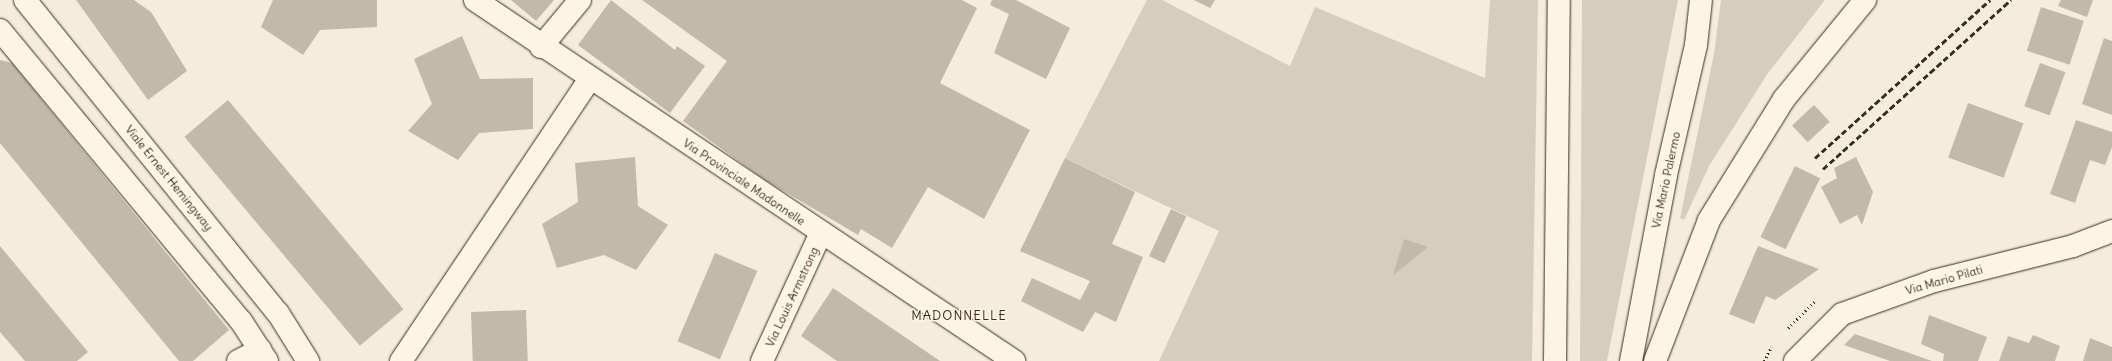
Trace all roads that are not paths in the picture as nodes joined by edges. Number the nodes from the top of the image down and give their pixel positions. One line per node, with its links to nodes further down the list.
1 (25, 0): 14 (street, Viale Ernest Hemingway)
2 (475, 0): 8 (street, Via Provinciale Madonnelle)
3 (580, 0): 8 (street)
4 (1559, 0): 18 (street)
5 (1701, 0): 19 (street, Via Mario Palermo)
6 (1865, 0): 20 (street)
7 (0, 30): 12 (street)
8 (541, 46): 9 (street, Via Provinciale Madonnelle)
9 (590, 79): 11 (street, Via Provinciale Madonnelle); 15 (street)
10 (2112, 231): 21 (street, Via Mario Pilati)
11 (821, 233): 16 (street, Via Louis Armstrong); 17 (street, Via Provinciale Madonnelle)
12 (264, 355): 13 (street)
13 (238, 361)
14 (308, 361)
15 (400, 361)
16 (762, 361)
17 (1014, 361)
18 (1555, 361)
19 (1631, 361)
20 (1654, 361)
21 (1795, 361)

